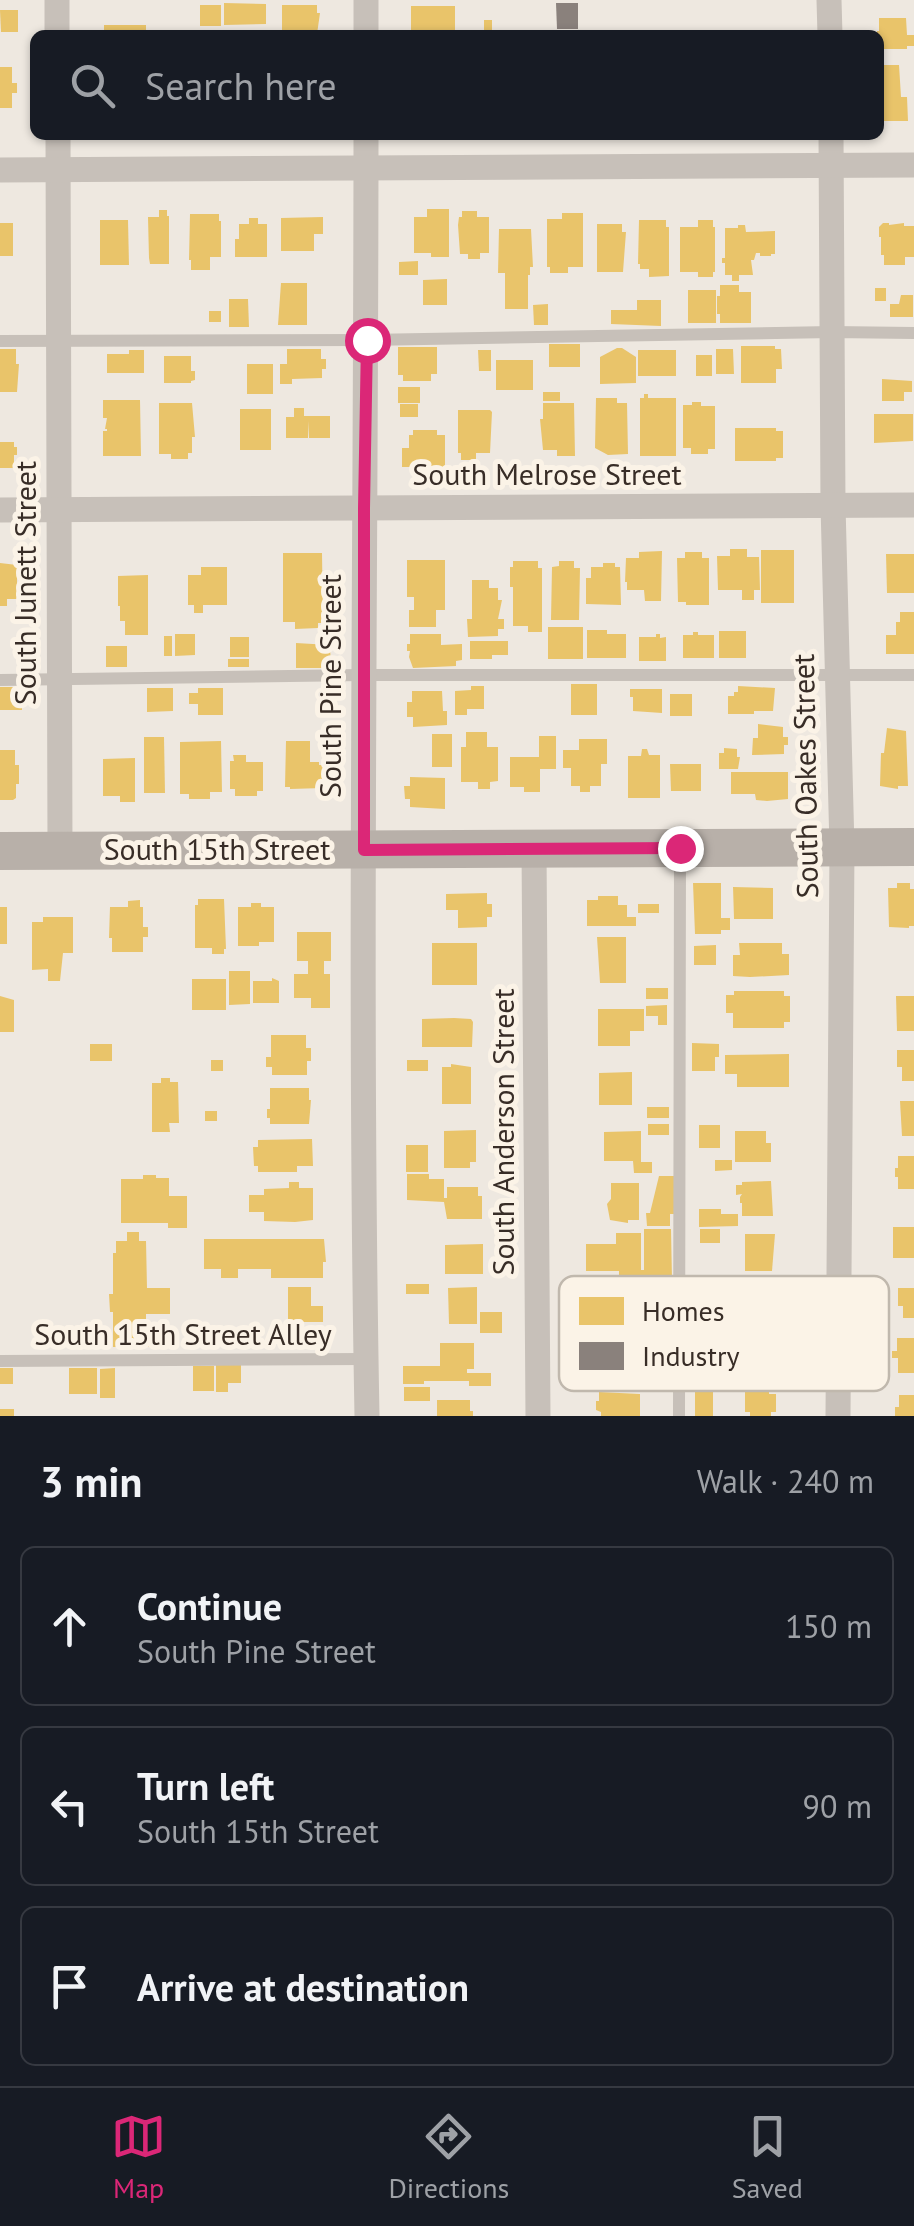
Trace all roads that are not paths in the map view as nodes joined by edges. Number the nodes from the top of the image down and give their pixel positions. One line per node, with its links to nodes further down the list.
1 (57, 0): 4 (street)
2 (366, 0): 5 (street)
3 (830, 0): 6 (street)
4 (57, 30)
5 (366, 30)
6 (830, 30)
7 (58, 140): 13 (street, South Junett Street)
8 (366, 140): 12 (street, South Pine Street)
9 (831, 140): 10 (street, South Oakes Street)
10 (831, 165): 11 (street); 12 (street); 15 (street, South Oakes Street)
11 (914, 165)
12 (366, 167): 13 (street); 17 (street, South Pine Street)
13 (59, 169): 14 (street); 19 (street, South Junett Street)
14 (0, 170)
15 (832, 332): 16 (lane); 17 (lane); 20 (street, South Oakes Street)
16 (914, 333)
17 (367, 340): 19 (lane); 22 (street, South Pine Street)
18 (0, 341): 19 (lane)
19 (60, 341): 24 (street, South Junett Street)
20 (833, 505): 21 (street, South Melrose Street); 22 (street, South Melrose Street); 27 (street, South Oakes Street)
21 (914, 505)
22 (364, 508): 24 (street, South Melrose Street); 26 (street, South Pine Street)
23 (0, 510): 24 (street, South Melrose Street)
24 (58, 510): 29 (street, South Junett Street)
25 (914, 674): 27 (lane)
26 (362, 675): 27 (lane); 29 (lane); 35 (street, South Pine Street)
27 (837, 675): 30 (street, South Oakes Street)
28 (0, 680): 29 (lane)
29 (58, 680): 34 (street, South Junett Street)
30 (842, 847): 31 (street, South 15th Street); 33 (street, South 15th Street); 38 (street, South Oakes Street)
31 (914, 847)
32 (534, 848): 33 (street, South 15th Street); 35 (street, South 15th Street); 44 (street, South Anderson Street)
33 (680, 848): 37 (lane)
34 (60, 850): 35 (street, South 15th Street); 36 (street, South 15th Street)
35 (364, 850): 39 (street, South Pine Street)
36 (0, 851)
37 (679, 1276)
38 (839, 1276)
39 (366, 1359): 40 (lane, South 15th Street Alley); 43 (street, South Pine Street)
40 (0, 1361)
41 (679, 1391): 45 (lane)
42 (838, 1391): 46 (street, South Oakes Street)
43 (367, 1416)
44 (538, 1416)
45 (679, 1416)
46 (838, 1416)

